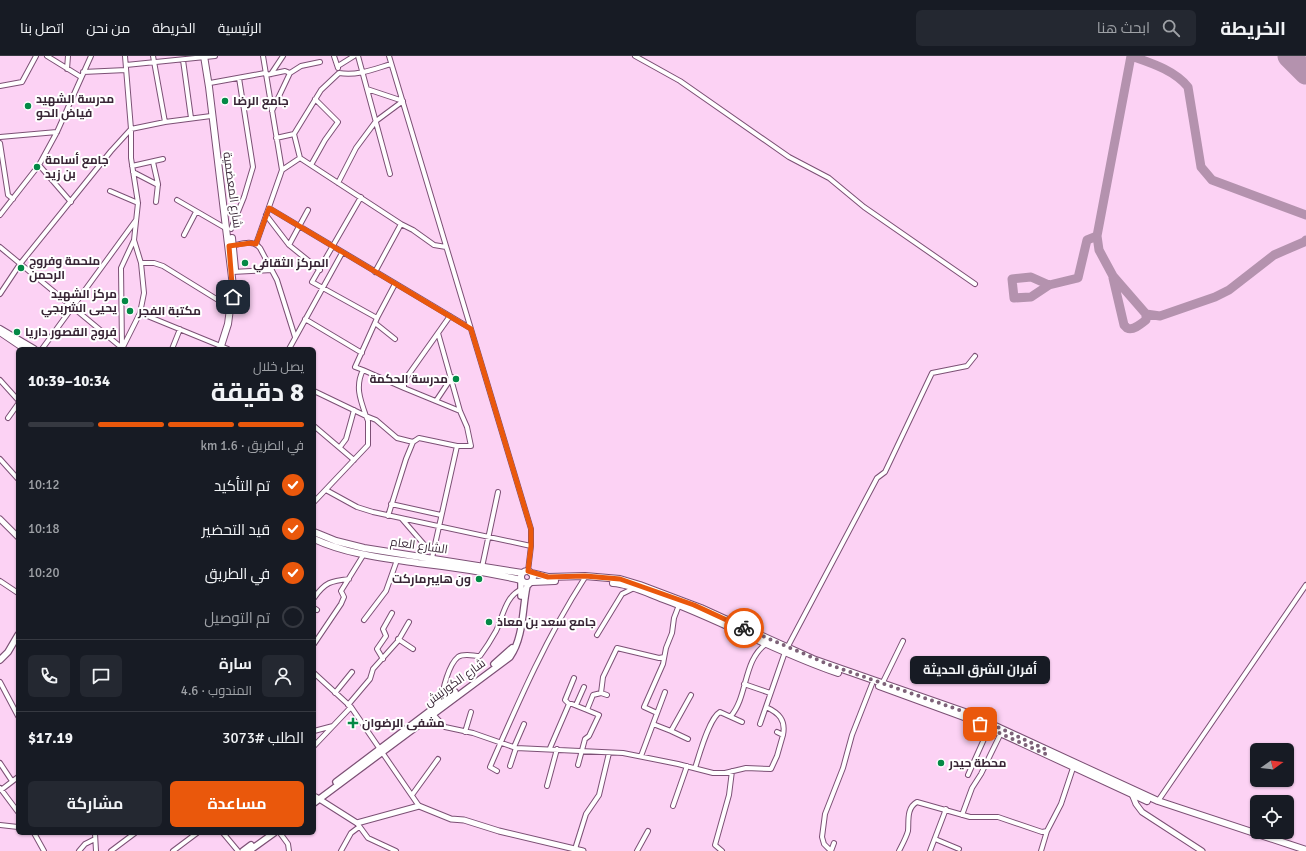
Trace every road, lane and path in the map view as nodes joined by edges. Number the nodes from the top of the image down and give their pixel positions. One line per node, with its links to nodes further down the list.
1 (36, 56): 32 (street)
2 (47, 56): 22 (street)
3 (68, 56): 22 (street)
4 (91, 56): 23 (street)
5 (125, 56): 21 (street)
6 (153, 56): 18 (street)
7 (215, 56): 15 (street)
8 (263, 56): 27 (street)
9 (283, 56): 28 (street)
10 (334, 56): 20 (street)
11 (354, 56): 20 (street)
12 (358, 56): 26 (street)
13 (389, 56): 19 (street)
14 (635, 56): 90 (street)
15 (205, 57): 16 (street); 31 (main road, شارع المعضمية); 37 (main road, شارع المعضمية)
16 (183, 60): 18 (street); 38 (street)
17 (320, 62): 24 (street)
18 (154, 63): 21 (street); 39 (street)
19 (392, 64): 26 (street); 35 (street)
20 (338, 66): 25 (street)
21 (126, 68): 23 (street); 41 (street)
22 (67, 69): 29 (street)
23 (83, 72): 29 (street)
24 (290, 73): 28 (street); 36 (street)
25 (339, 73): 26 (street); 34 (street)
26 (362, 73): 33 (street)
27 (266, 74): 28 (street); 30 (street); 36 (street)
28 (271, 74)
29 (80, 77): 42 (street)
30 (239, 78): 31 (street); 73 (street)
31 (210, 84): 37 (main road, شارع المعضمية)
32 (0, 86)
33 (367, 89): 35 (street); 40 (street)
34 (315, 99): 43 (street); 51 (street)
35 (403, 101): 40 (street); 81 (street)
36 (272, 111): 45 (street)
37 (213, 116): 38 (street); 73 (main road, شارع المعضمية)
38 (191, 118): 39 (street)
39 (164, 122): 41 (street)
40 (376, 122): 55 (street); 56 (street)
41 (132, 129): 52 (street); 62 (street)
42 (57, 132): 44 (street); 50 (street)
43 (294, 134): 45 (street); 47 (street)
44 (0, 137)
45 (276, 138): 53 (street)
46 (0, 143): 60 (street)
47 (300, 158): 51 (street); 53 (street)
48 (163, 159): 49 (street)
49 (153, 162): 52 (street); 57 (street)
50 (39, 165): 60 (street); 62 (street)
51 (311, 165): 56 (street)
52 (132, 166): 54 (street)
53 (282, 170): 65 (street)
54 (133, 172): 57 (street); 64 (street)
55 (390, 174)
56 (338, 183): 59 (street)
57 (158, 185): 63 (street)
58 (110, 191): 64 (street)
59 (361, 197): 71 (street); 80 (street)
60 (13, 199): 68 (street)
61 (177, 200): 67 (street)
62 (71, 202): 84 (street)
63 (156, 202)
64 (138, 203): 70 (street)
65 (269, 208): 69 (street); 72 (street)
66 (308, 210): 72 (street)
67 (196, 212): 73 (street); 74 (street)
68 (0, 215)
69 (266, 215): 76 (street); 77 (street)
70 (138, 218): 75 (street); 93 (street)
71 (401, 224): 81 (street); 88 (street)
72 (299, 226): 77 (street); 80 (street)
73 (229, 229): 78 (main road, شارع المعضمية)
74 (184, 235)
75 (134, 240): 83 (street); 110 (street)
76 (256, 244): 78 (street); 85 (street)
77 (289, 245): 86 (street)
78 (231, 246): 87 (main road, شارع المعضمية)
79 (0, 247): 84 (street)
80 (333, 247): 82 (street); 86 (street)
81 (446, 247): 101 (street)
82 (342, 253): 88 (street); 91 (street)
83 (141, 263): 94 (street); 95 (street)
84 (20, 264): 92 (street); 93 (street)
85 (272, 270): 87 (street); 104 (street)
86 (320, 270): 91 (street)
87 (234, 272): 94 (main road, شارع المعضمية); 114 (main road, شارع المعضمية)
88 (375, 272): 89 (street)
89 (395, 284): 96 (street); 97 (street)
90 (975, 284)
91 (322, 288): 97 (street); 98 (street)
92 (0, 294)
93 (73, 308): 108 (street); 109 (street)
94 (230, 308): 115 (main road, شارع المعضمية)
95 (140, 313): 100 (street); 111 (street)
96 (450, 316): 101 (street); 103 (street)
97 (377, 318): 99 (street)
98 (305, 319): 104 (street); 117 (street)
99 (375, 323): 105 (street); 117 (street)
100 (180, 329): 112 (street); 113 (street)
101 (471, 329): 151 (street)
102 (0, 331): 106 (main road); 107 (main road)
103 (438, 333): 120 (street); 122 (street)
104 (295, 337): 116 (street)
105 (395, 339)
106 (22, 347)
107 (30, 347)
108 (44, 347)
109 (121, 347)
110 (122, 347)
111 (123, 347)
112 (173, 347)
113 (221, 347)
114 (223, 347)
115 (223, 347)
116 (290, 347)
117 (362, 353): 119 (street)
118 (974, 356): 179 (street)
119 (364, 370): 122 (street); 129 (street)
120 (452, 377): 125 (street); 128 (street)
121 (0, 380): 124 (street)
122 (404, 388): 125 (street)
123 (316, 392): 127 (street)
124 (16, 398)
125 (436, 401): 128 (street)
126 (16, 407): 130 (street)
127 (354, 410): 129 (street); 134 (street)
128 (460, 411): 133 (street)
129 (366, 416): 132 (street); 136 (street)
130 (8, 418)
131 (316, 428): 134 (street)
132 (413, 442): 133 (street); 141 (street)
133 (457, 446): 142 (street)
134 (340, 448): 136 (street)
135 (0, 459): 137 (street)
136 (354, 460): 138 (street)
137 (16, 477)
138 (326, 490): 140 (street); 143 (street)
139 (498, 492): 149 (street)
140 (316, 498)
141 (392, 504): 142 (street); 143 (street)
142 (441, 515): 146 (street)
143 (388, 516): 144 (street)
144 (402, 518): 146 (street); 153 (street)
145 (0, 519): 148 (street)
146 (439, 526): 149 (street); 153 (street)
147 (316, 533): 153 (main road, الشارع العام)
148 (16, 535)
149 (489, 536): 151 (street); 155 (street)
150 (316, 540): 152 (main road, الشارع العام)
151 (531, 546): 156 (street)
152 (364, 554): 154 (main road, الشارع العام); 157 (street)
153 (432, 555): 155 (main road, الشارع العام)
154 (396, 560): 155 (main road, الشارع العام); 169 (street)
155 (480, 568): 156 (main road, الشارع العام); 160 (main road, الشارع العام)
156 (527, 572): 160 (main road); 161 (main road); 163 (main road, الشارع العام)
157 (349, 578): 166 (street); 175 (street)
158 (584, 579): 161 (main road, الشارع العام); 163 (main road, الشارع العام); 223 (street)
159 (0, 581): 165 (street)
160 (521, 581): 161 (main road, الشارع العام); 164 (main road, شارع الكورنيش)
161 (531, 582): 205 (main road, شارع الكورنيش)
162 (1306, 585): 249 (street)
163 (637, 588): 167 (main road); 171 (street); 172 (main road)
164 (522, 589): 197 (main road, شارع الكورنيش); 197 (street)
165 (16, 592)
166 (316, 595)
167 (679, 605): 172 (main road); 180 (street)
168 (392, 613): 181 (street)
169 (364, 620)
170 (409, 622): 174 (street)
171 (597, 635)
172 (752, 635): 177 (main road); 179 (main road)
173 (16, 638): 182 (main road)
174 (398, 639): 178 (street); 181 (street)
175 (316, 641)
176 (903, 641): 189 (street)
177 (766, 644): 179 (main road); 187 (street)
178 (413, 649)
179 (786, 650): 188 (main road); 189 (main road); 194 (street)
180 (664, 657): 193 (street); 206 (street)
181 (383, 659): 200 (street)
182 (0, 660)
183 (352, 672): 192 (street)
184 (316, 675): 192 (street)
185 (574, 678): 198 (street)
186 (0, 682): 203 (street)
187 (744, 684): 194 (street); 207 (street)
188 (872, 684): 189 (main road); 289 (street)
189 (882, 685): 208 (main road)
190 (584, 687): 199 (street)
191 (665, 692): 206 (street)
192 (335, 693): 200 (street)
193 (601, 693): 195 (street); 202 (street)
194 (770, 693): 201 (street)
195 (608, 695)
196 (691, 695): 216 (street)
197 (442, 701): 228 (main road, شارع الكورنيش)
198 (569, 704): 199 (street); 225 (street)
199 (576, 705): 202 (street)
200 (349, 706): 213 (street); 228 (street)
201 (766, 707): 212 (street); 220 (street)
202 (587, 710): 227 (street)
203 (16, 712)
204 (471, 712): 217 (street)
205 (432, 713): 217 (street); 228 (main road, شارع الكورنيش)
206 (657, 713): 211 (street)
207 (731, 716): 209 (street); 237 (street)
208 (973, 718): 214 (main road); 229 (main road)
209 (742, 722)
210 (524, 724): 224 (street)
211 (653, 724): 216 (street); 231 (street)
212 (760, 724)
213 (333, 726): 215 (street); 222 (street)
214 (989, 728): 219 (main road); 241 (street)
215 (316, 730)
216 (671, 731): 221 (street)
217 (465, 732): 223 (street)
218 (777, 732): 220 (street)
219 (1001, 733): 229 (main road); 254 (street)
220 (783, 735): 240 (street)
221 (688, 739)
222 (316, 744)
223 (500, 744): 224 (street); 239 (street)
224 (515, 747): 225 (street); 235 (street)
225 (550, 748): 226 (street)
226 (557, 749): 227 (street); 244 (street)
227 (582, 750): 230 (street); 234 (street)
228 (380, 751): 247 (street); 248 (main road, شارع الكورنيش)
229 (1046, 752): 238 (main road); 246 (main road)
230 (609, 753): 231 (street); 272 (street)
231 (641, 756): 236 (street)
232 (438, 758): 247 (street)
233 (0, 763): 243 (street)
234 (578, 765)
235 (510, 766)
236 (687, 766): 237 (street); 251 (street)
237 (695, 768): 240 (street)
238 (1073, 768): 246 (main road); 259 (street)
239 (497, 771)
240 (732, 771): 288 (street)
241 (968, 775)
242 (16, 778): 243 (street)
243 (12, 781): 245 (street)
244 (547, 786)
245 (1, 789): 252 (street)
246 (1133, 792): 249 (main road); 293 (street); 294 (main road)
247 (412, 795): 250 (street)
248 (317, 798): 256 (street)
249 (1158, 801): 274 (main road)
250 (419, 806): 256 (street); 271 (street)
251 (673, 806)
252 (16, 809)
253 (946, 810): 254 (street); 269 (street); 290 (street)
254 (962, 815): 259 (street)
255 (0, 825): 257 (street)
256 (358, 825): 284 (street); 285 (street)
257 (16, 827)
258 (648, 831): 287 (street)
259 (1047, 831): 292 (street)
260 (35, 835): 275 (street)
261 (95, 835): 268 (street)
262 (132, 835): 278 (street)
263 (194, 835): 279 (street)
264 (225, 835): 280 (street)
265 (265, 835): 281 (main road)
266 (271, 835): 282 (main road)
267 (281, 835): 283 (street)
268 (95, 839): 276 (street); 277 (street)
269 (935, 839): 273 (street); 291 (street)
270 (834, 843): 289 (street)
271 (565, 849): 272 (street)
272 (575, 849): 286 (street)
273 (959, 849)
274 (1306, 850)
275 (44, 851)
276 (79, 851)
277 (96, 851)
278 (111, 851)
279 (173, 851)
280 (238, 851)
281 (243, 851)
282 (249, 851)
283 (289, 851)
284 (341, 851)
285 (396, 851)
286 (582, 851)
287 (637, 851)
288 (722, 851)
289 (831, 851)
290 (898, 851)
291 (930, 851)
292 (1041, 851)
293 (1202, 851)
294 (1299, 851)

